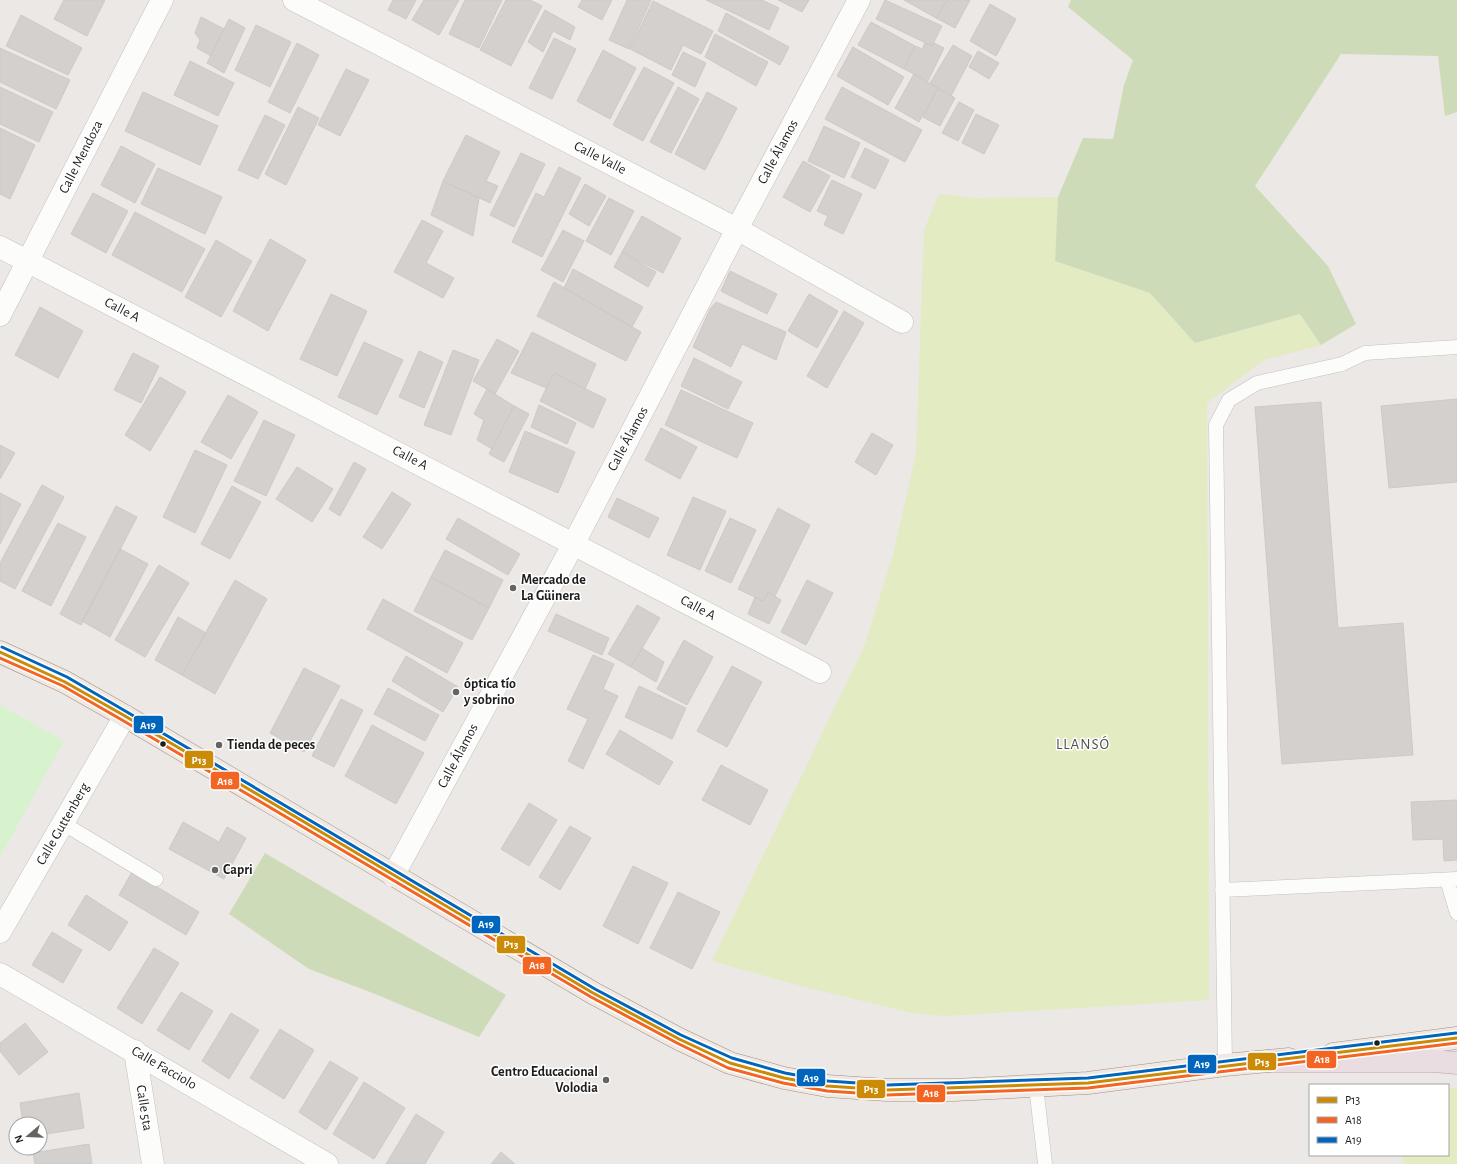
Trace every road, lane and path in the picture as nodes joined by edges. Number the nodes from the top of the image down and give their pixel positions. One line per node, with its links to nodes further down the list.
1 (162, 0): 6 (street, Calle Mendoza)
2 (294, 0): 4 (street, Calle Valle)
3 (859, 0): 4 (street, Calle Álamos)
4 (737, 229): 8 (street, Calle Valle); 10 (street, Calle Álamos)
5 (0, 247): 6 (street, Calle A)
6 (28, 261): 7 (street, Calle Mendoza); 10 (street, Calle A)
7 (0, 314)
8 (902, 322)
9 (1457, 347): 18 (lane)
10 (574, 543): 12 (street, Calle A); 15 (street, Calle Álamos)
11 (0, 652): 13 (main road)
12 (820, 672)
13 (125, 716): 14 (street, Calle Guttenberg); 15 (main road)
14 (64, 824): 16 (lane); 20 (street, Calle Guttenberg)
15 (393, 876): 27 (main road)
16 (156, 879)
17 (1452, 879): 18 (lane); 19 (lane)
18 (1222, 890): 26 (lane)
19 (1457, 913)
20 (0, 932)
21 (0, 974): 23 (street, Calle Facciolo)
22 (1457, 1038): 24 (main road)
23 (135, 1051): 28 (street, Calle 5ta); 29 (street, Calle Facciolo)
24 (1270, 1061): 25 (highway); 26 (main road)
25 (1457, 1063)
26 (1225, 1065): 27 (main road)
27 (1036, 1086): 30 (lane)
28 (153, 1164)
29 (327, 1164)
30 (1046, 1164)

